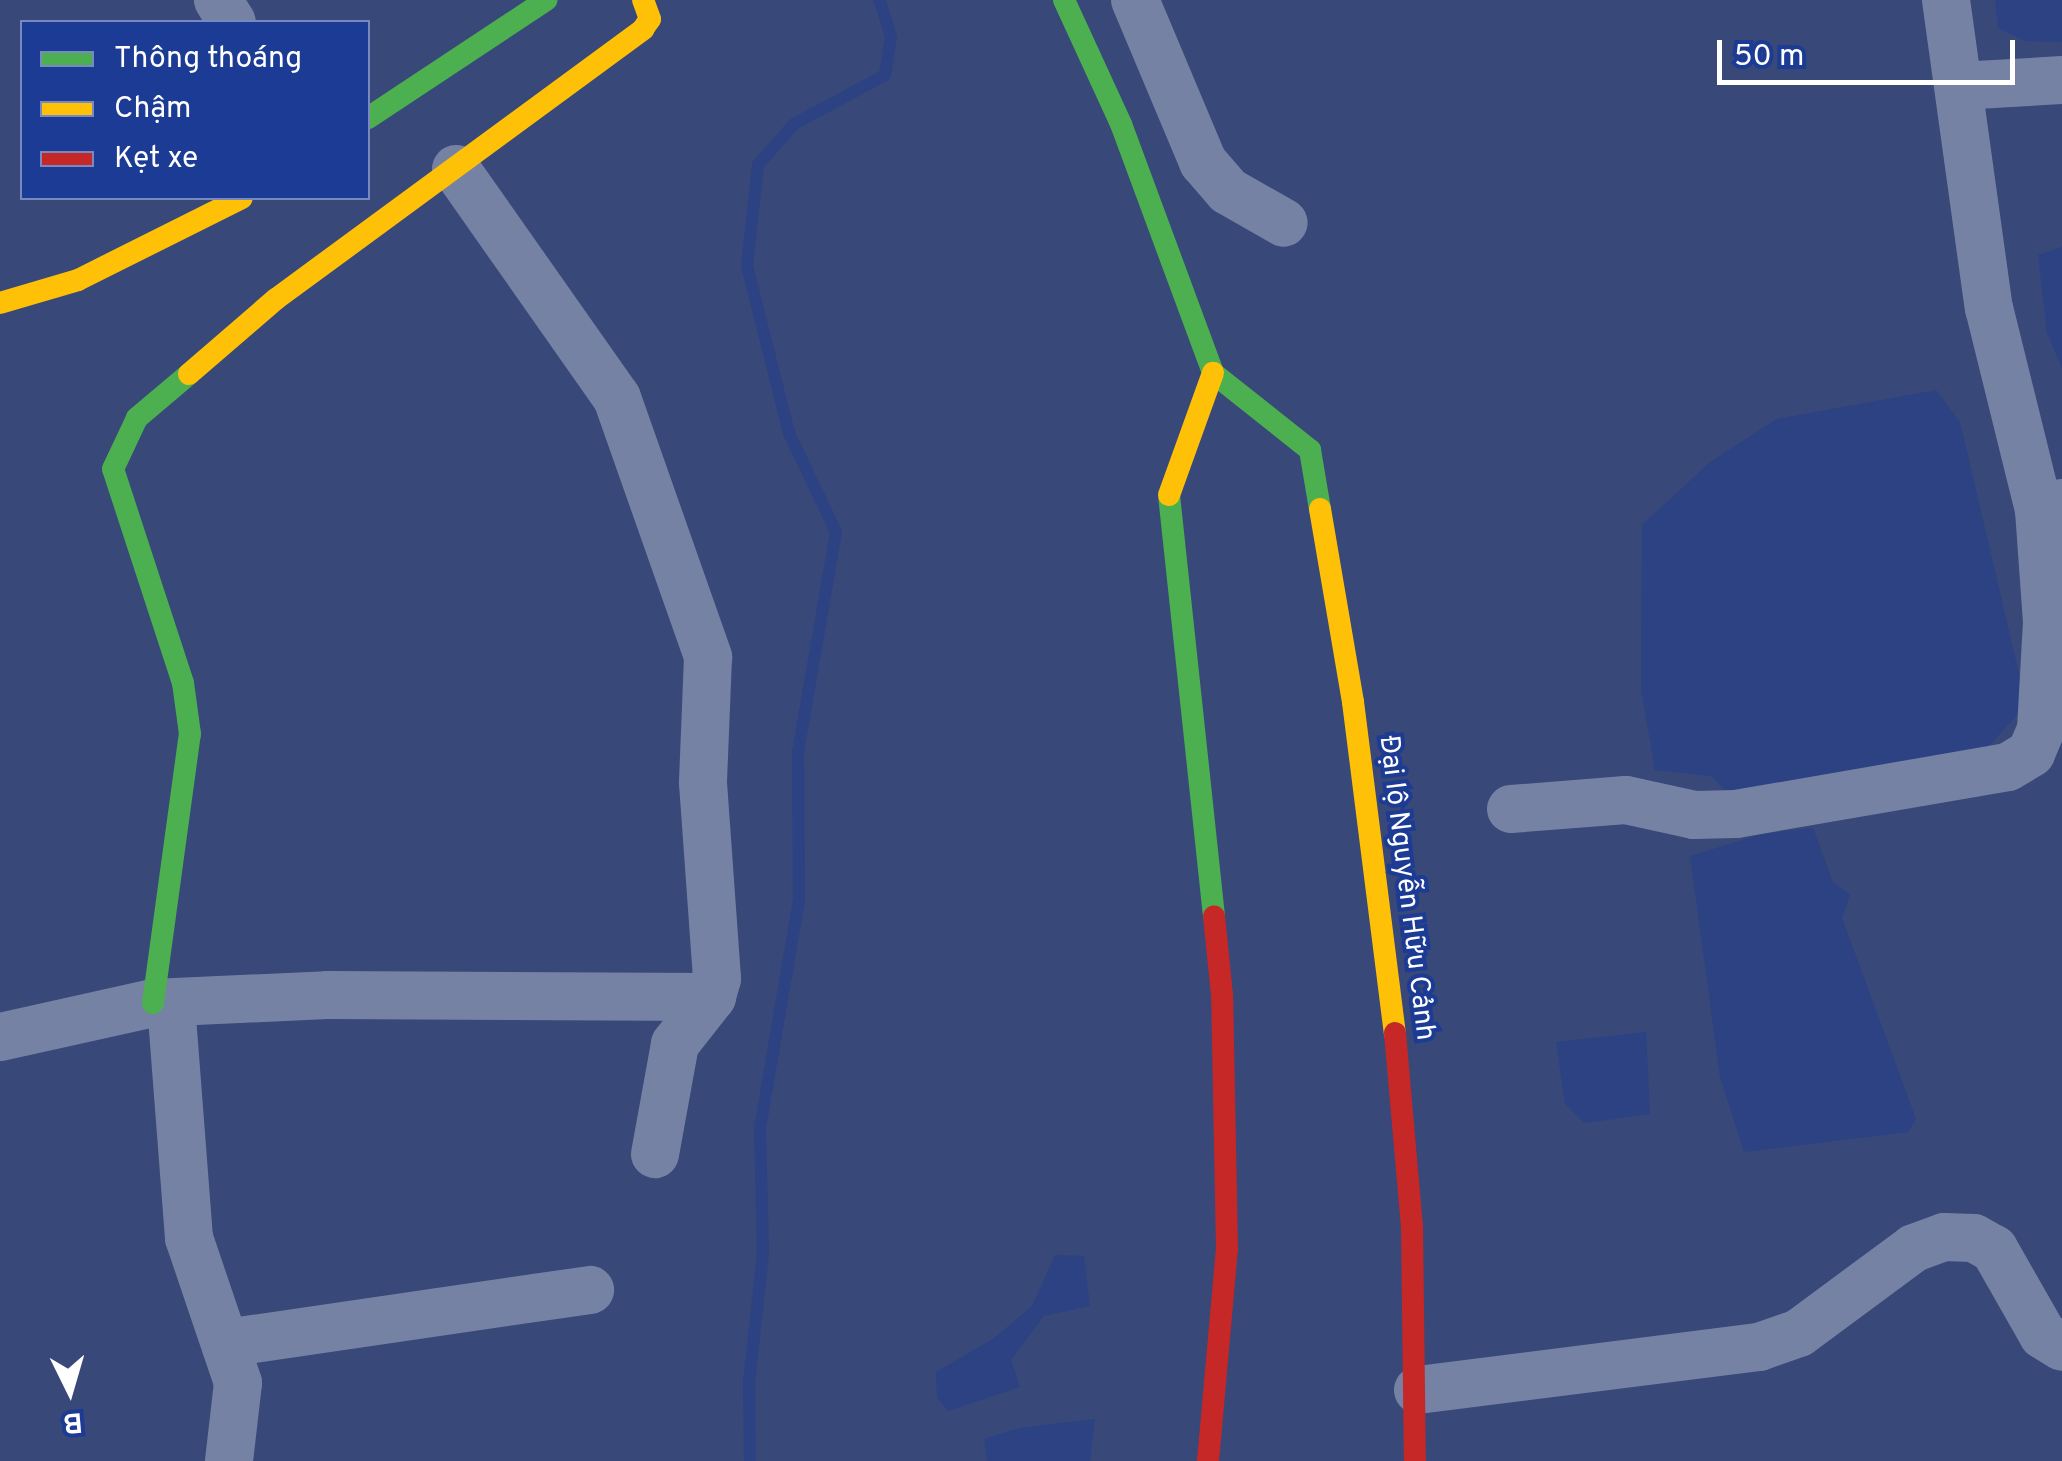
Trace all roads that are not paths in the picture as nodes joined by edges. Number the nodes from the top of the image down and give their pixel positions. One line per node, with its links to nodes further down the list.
1 (546, 0): 8 (main road)
2 (642, 0): 9 (main road)
3 (1064, 0): 13 (main road)
4 (1135, 0): 11 (street)
5 (1946, 0): 7 (street)
6 (2062, 80): 7 (street)
7 (1960, 86): 14 (street)
8 (370, 117)
9 (456, 169): 16 (street); 17 (main road)
10 (238, 200): 12 (main road)
11 (1284, 223)
12 (0, 303)
13 (1213, 372): 23 (main road, Đại lộ Nguyễn Hữu Cảnh); 25 (main road)
14 (2050, 507): 15 (street)
15 (1510, 809)
16 (712, 998): 17 (street); 19 (street)
17 (162, 1004): 18 (street); 21 (street)
18 (0, 1037)
19 (656, 1154)
20 (590, 1290): 21 (street)
21 (226, 1344): 24 (street)
22 (2062, 1347): 23 (street)
23 (1418, 1390): 26 (main road, Đại lộ Nguyễn Hữu Cảnh)
24 (229, 1461)
25 (1208, 1461)
26 (1414, 1461)

